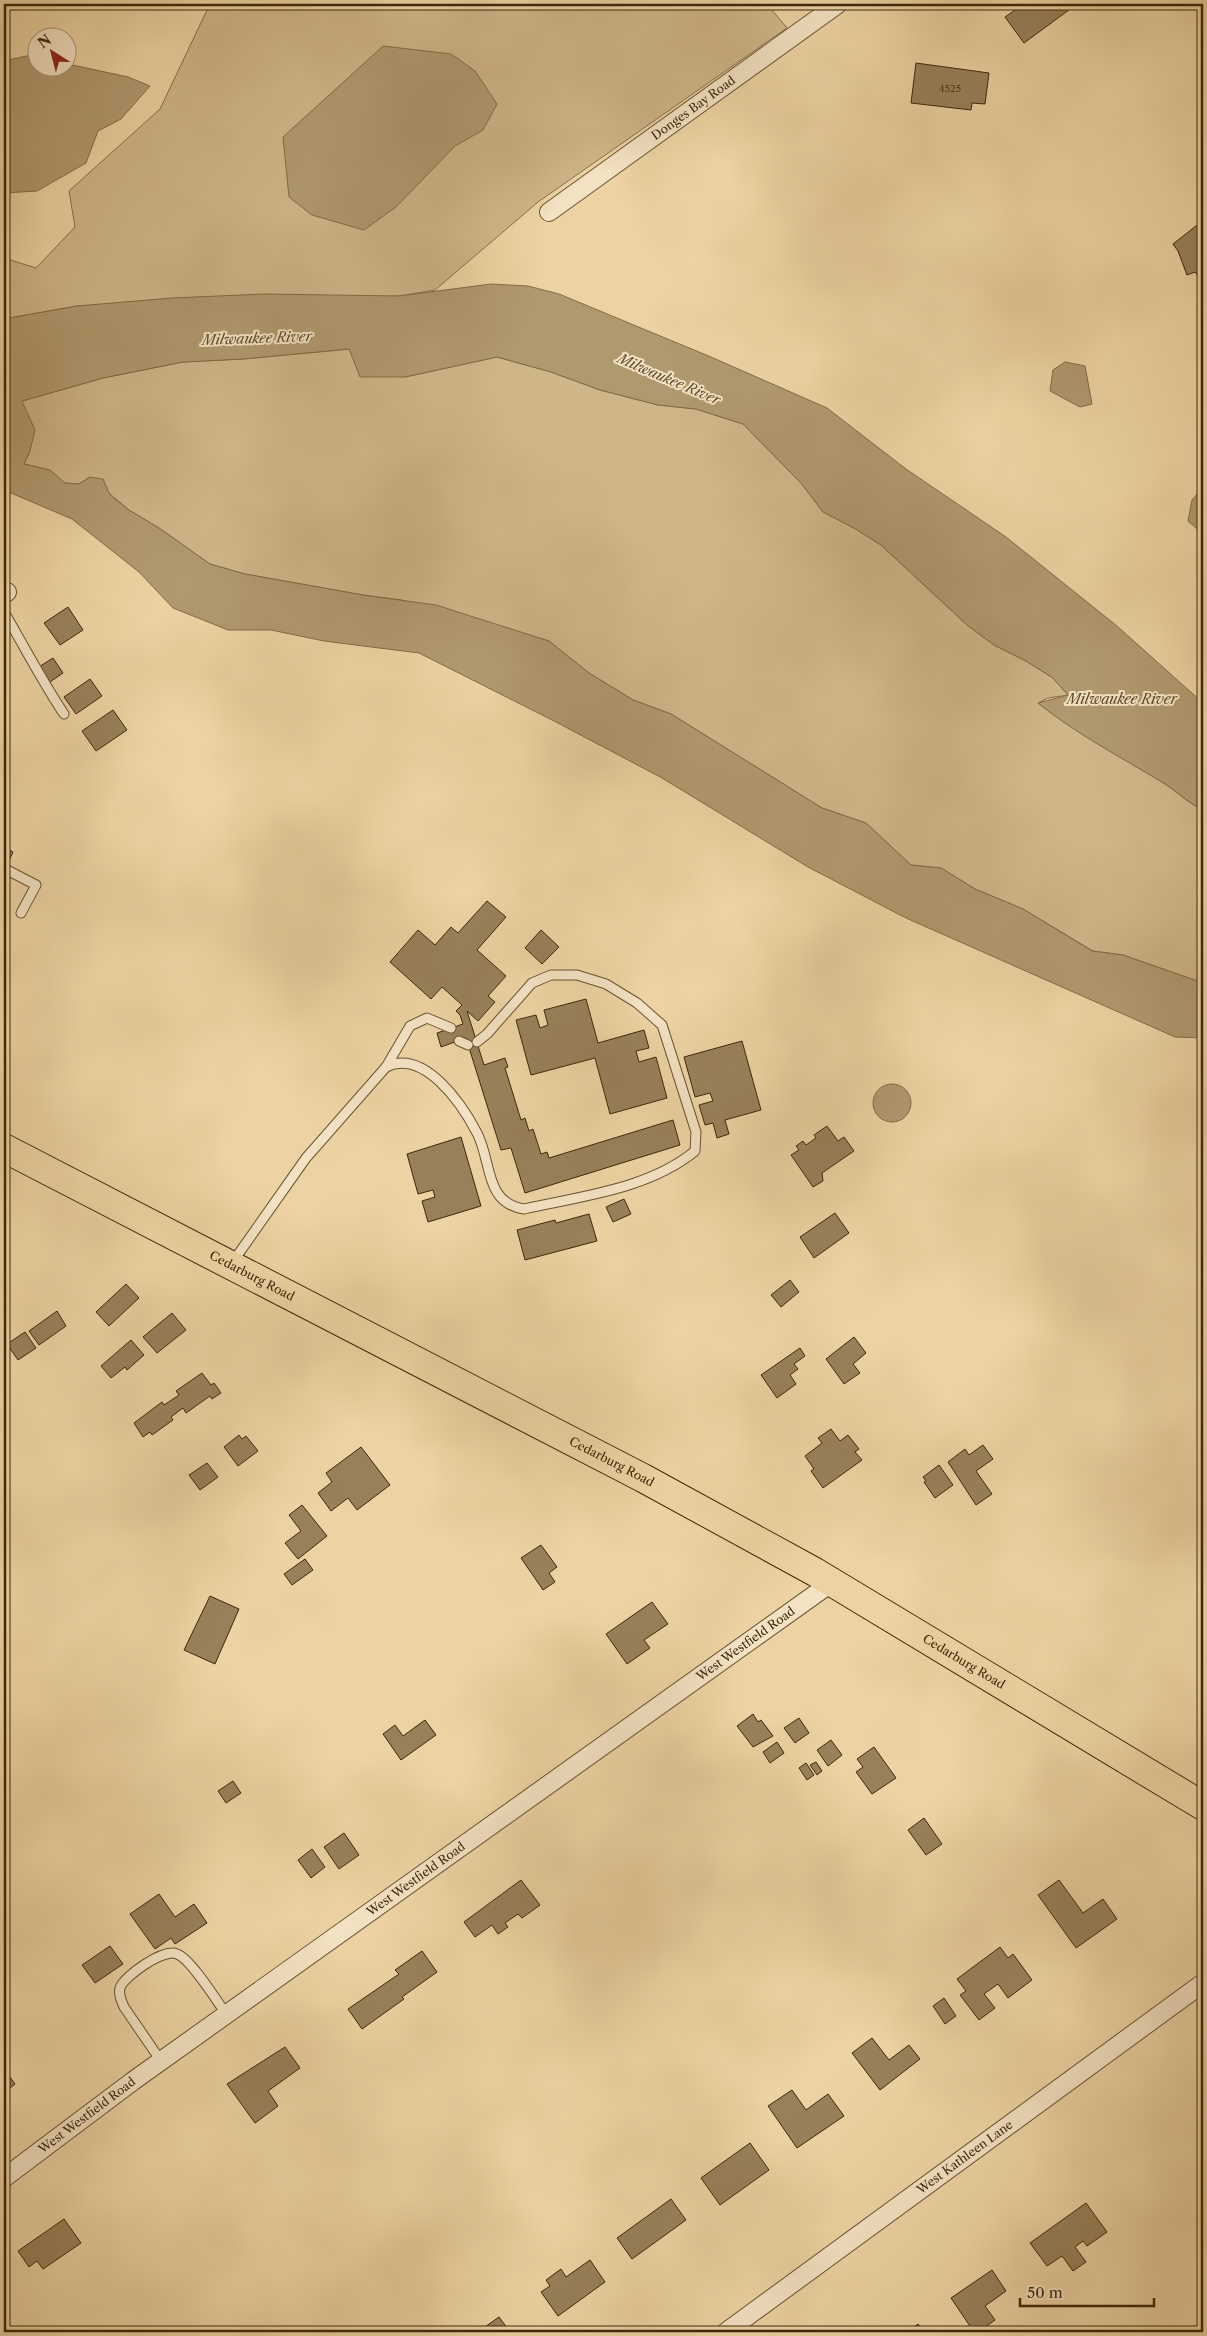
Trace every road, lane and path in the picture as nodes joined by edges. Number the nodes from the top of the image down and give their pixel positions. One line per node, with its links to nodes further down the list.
1 (838, 4): 2 (street, Donges Bay Road)
2 (549, 212)
3 (4, 612): 4 (lane)
4 (64, 714)
5 (5, 869): 6 (lane)
6 (21, 913)
7 (451, 1028): 9 (lane)
8 (459, 1041): 9 (lane)
9 (386, 1067): 11 (lane)
10 (4, 1148): 11 (main road, Cedarburg Road)
11 (231, 1265): 12 (main road, Cedarburg Road)
12 (831, 1583): 13 (main road, Cedarburg Road); 15 (street, West Westfield Road)
13 (1203, 1806)
14 (1203, 1982): 18 (street, West Kathleen Lane)
15 (226, 2014): 16 (street, West Westfield Road); 16 (lane)
16 (161, 2060): 17 (street, West Westfield Road)
17 (4, 2178)
18 (726, 2332)

